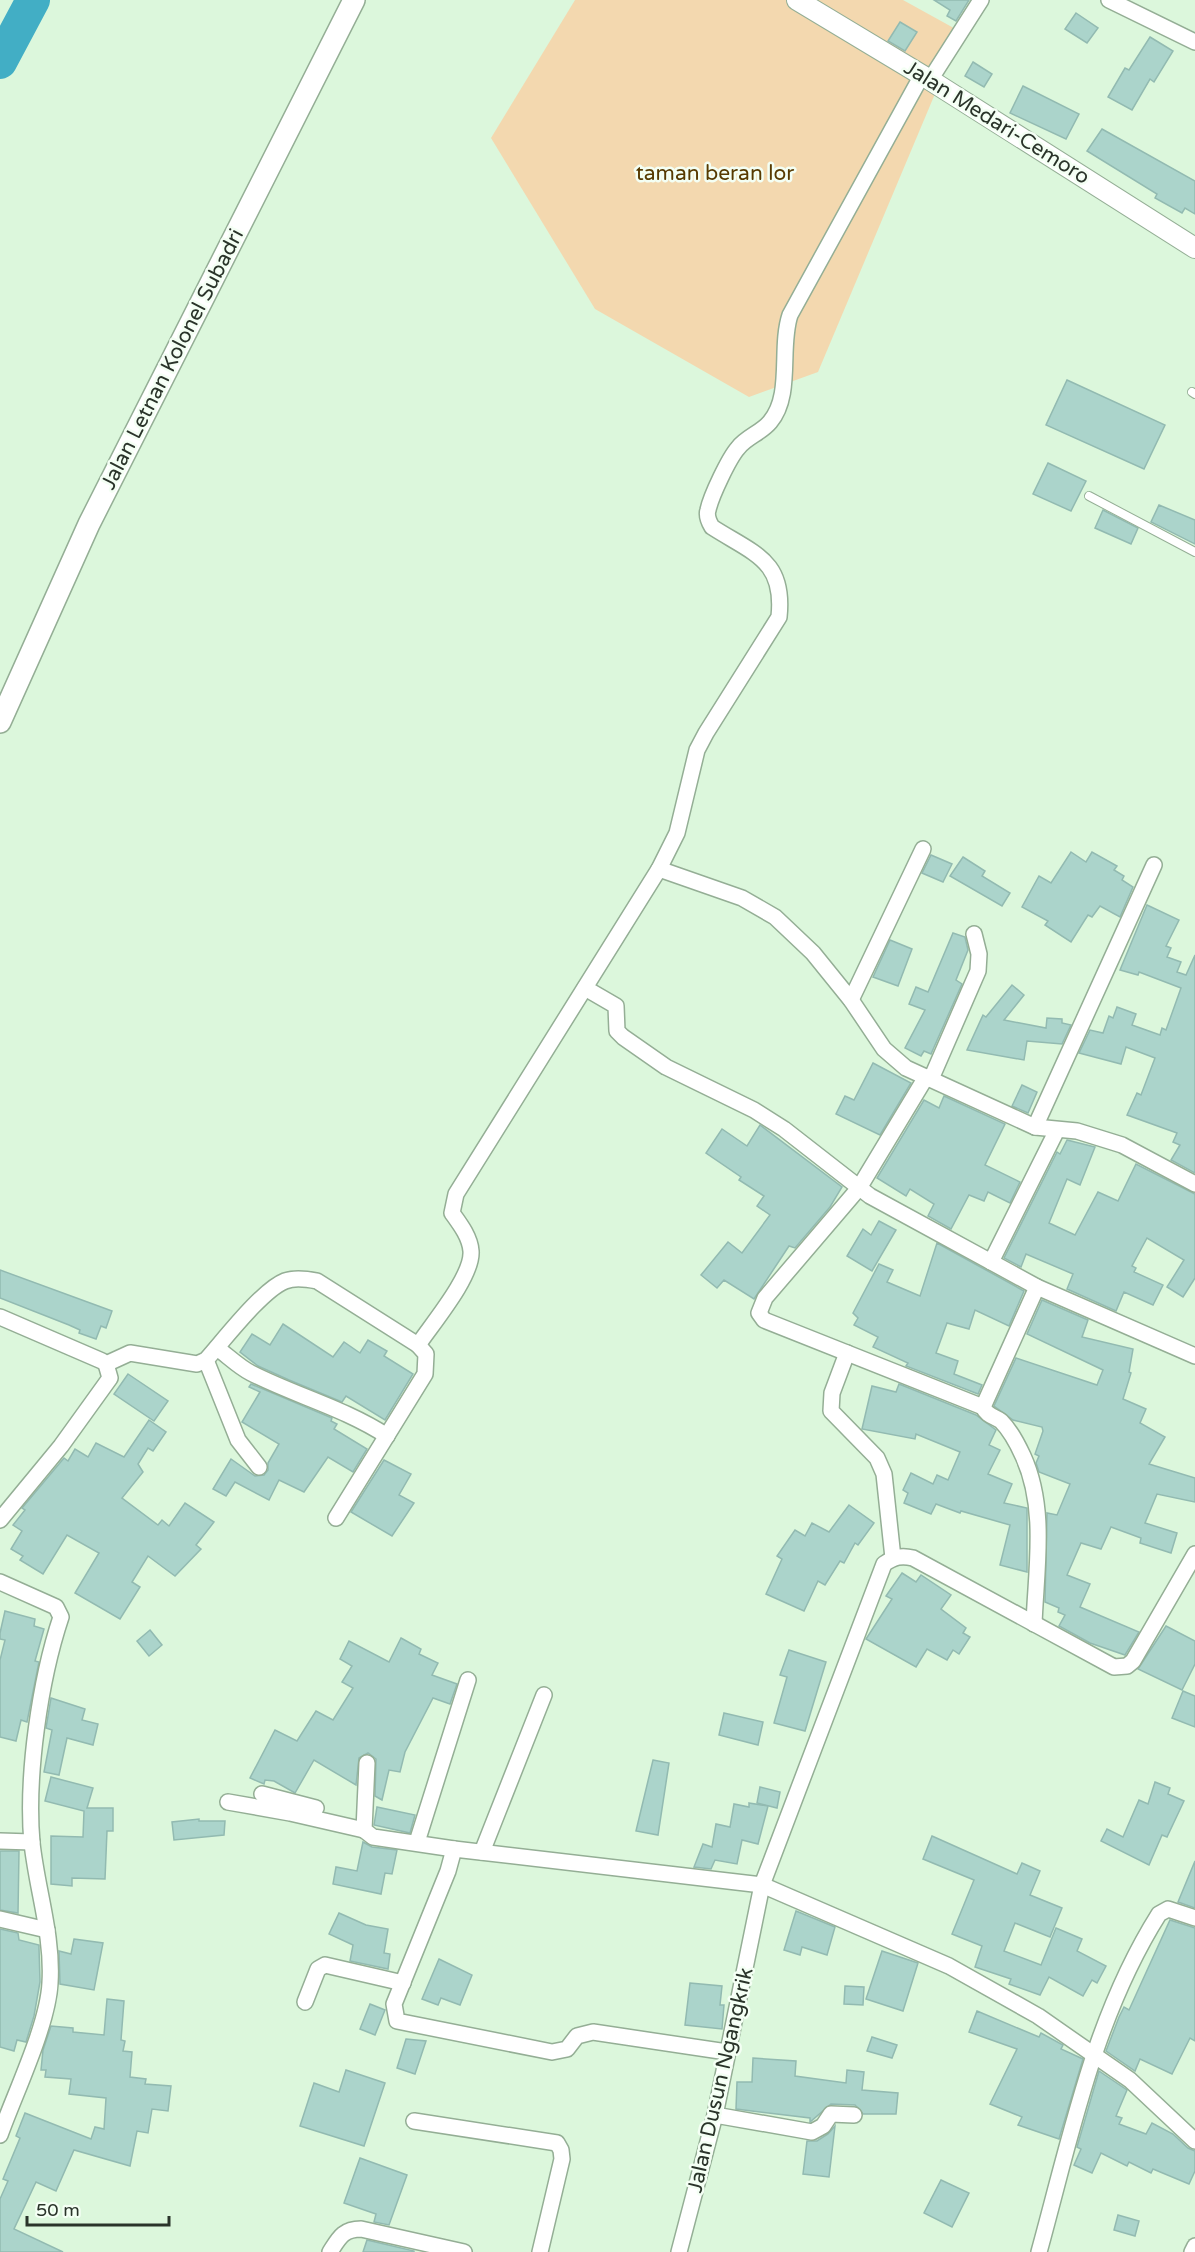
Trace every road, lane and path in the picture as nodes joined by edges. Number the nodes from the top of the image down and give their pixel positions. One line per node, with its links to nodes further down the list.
1 (354, 0): 10 (main road, Jalan Letnan Kolonel Subadri)
2 (797, 0): 6 (street, Jalan Medari-Cemoro)
3 (981, 0): 6 (street)
4 (1109, 0): 5 (street)
5 (1195, 42)
6 (926, 78): 7 (street, Jalan Medari-Cemoro); 13 (street)
7 (1195, 248)
8 (1089, 496): 9 (lane)
9 (1195, 552)
10 (0, 722)
11 (923, 849): 16 (street)
12 (1154, 865): 18 (street)
13 (659, 869): 15 (street); 16 (street)
14 (974, 934): 17 (street)
15 (585, 988): 21 (street); 25 (street)
16 (851, 1000): 17 (street)
17 (928, 1078): 18 (street); 21 (street)
18 (1035, 1127): 19 (street)
19 (1057, 1130): 20 (street); 22 (street)
20 (1195, 1184)
21 (859, 1188): 22 (street); 27 (street)
22 (991, 1262): 23 (street)
23 (1037, 1287): 28 (street); 31 (street)
24 (0, 1317): 30 (street)
25 (418, 1345): 26 (street); 32 (street)
26 (217, 1348): 29 (street); 32 (street)
27 (847, 1353): 31 (street); 37 (street)
28 (1195, 1356)
29 (206, 1360): 30 (street); 33 (street)
30 (106, 1364): 35 (street)
31 (983, 1407): 39 (street)
32 (387, 1436): 34 (street)
33 (259, 1467)
34 (336, 1518)
35 (0, 1520)
36 (1195, 1554): 39 (street)
37 (892, 1558): 39 (street); 51 (street, Jalan Dusun Ngangkrik)
38 (0, 1582): 47 (street)
39 (1034, 1624)
40 (468, 1680): 48 (street)
41 (544, 1695): 50 (street)
42 (367, 1762): 45 (street)
43 (262, 1794): 45 (street)
44 (228, 1802): 45 (street)
45 (363, 1825): 48 (street)
46 (0, 1841): 47 (street)
47 (32, 1842): 54 (street)
48 (417, 1842): 49 (street)
49 (454, 1849): 50 (street); 55 (street)
50 (482, 1852): 51 (street)
51 (762, 1886): 57 (street, Jalan Dusun Ngangkrik); 58 (street)
52 (1195, 1918): 58 (street)
53 (0, 1919): 54 (street)
54 (47, 1930): 62 (street)
55 (403, 1983): 56 (street); 57 (street)
56 (305, 2002)
57 (727, 2052): 59 (street, Jalan Dusun Ngangkrik)
58 (1093, 2056): 63 (street); 69 (street)
59 (715, 2115): 60 (street); 68 (street, Jalan Dusun Ngangkrik)
60 (854, 2115)
61 (414, 2121): 67 (street)
62 (0, 2134)
63 (1195, 2141)
64 (1195, 2246): 70 (street)
65 (330, 2252): 66 (street)
66 (464, 2252)
67 (540, 2252)
68 (679, 2252)
69 (1040, 2252)
70 (1192, 2252)

